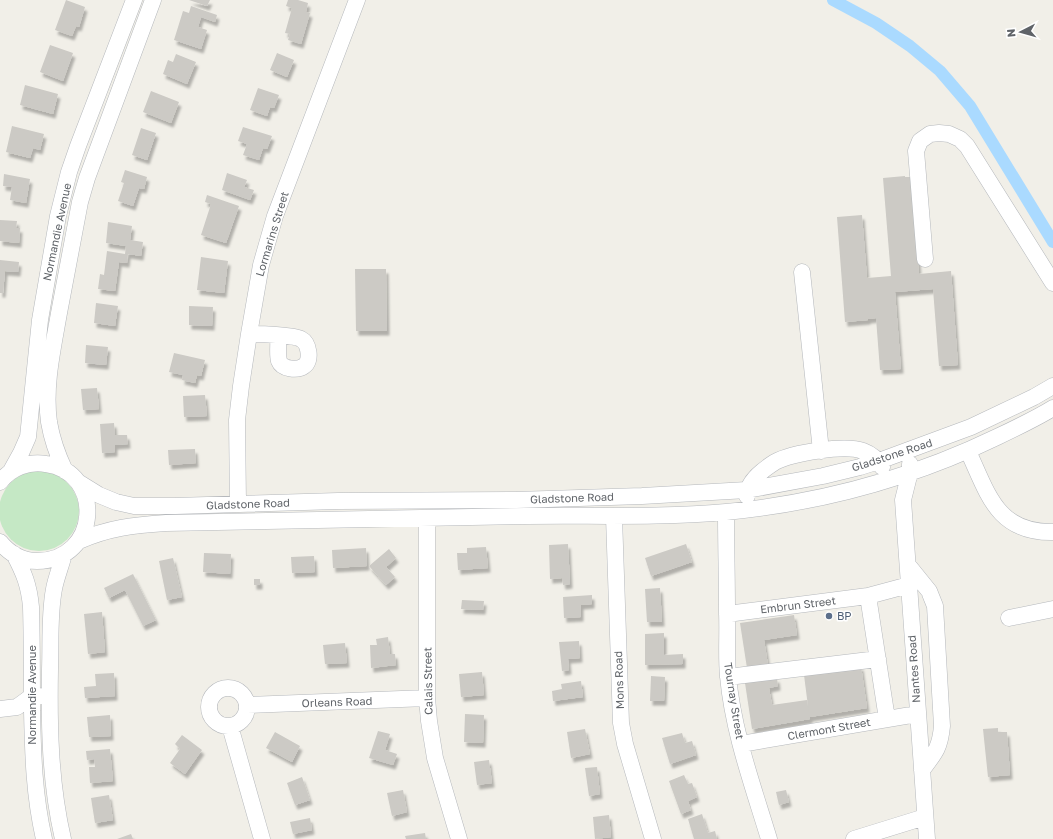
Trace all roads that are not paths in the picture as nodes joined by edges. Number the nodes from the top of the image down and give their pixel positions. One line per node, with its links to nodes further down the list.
1 (134, 0): 19 (street, Normandie Avenue)
2 (153, 0): 17 (street, Normandie Avenue)
3 (357, 0): 7 (street, Lormarins Street)
4 (925, 259): 6 (street)
5 (802, 272): 15 (street)
6 (1053, 283)
7 (248, 334): 8 (street); 29 (street, Lormarins Street)
8 (278, 336)
9 (1053, 386): 11 (street, Gladstone Road)
10 (1053, 408): 14 (street, Gladstone Road)
11 (971, 427): 12 (street, Gladstone Road); 14 (street)
12 (948, 437): 13 (street, Gladstone Road); 14 (street)
13 (908, 450): 16 (street, Gladstone Road); 18 (street, Nantes Road)
14 (968, 450): 18 (street, Gladstone Road); 37 (street)
15 (821, 451): 16 (street); 22 (street)
16 (879, 461): 20 (street); 22 (street, Gladstone Road)
17 (65, 470): 19 (street); 21 (street)
18 (910, 472): 20 (street, Gladstone Road); 27 (street, Nantes Road)
19 (5, 477)
20 (888, 480): 27 (street); 30 (street, Gladstone Road)
21 (78, 482): 29 (street, Gladstone Road); 38 (street)
22 (747, 490): 23 (street, Gladstone Road); 30 (street)
23 (709, 492): 24 (street, Gladstone Road); 31 (street, Tournay Street)
24 (630, 497): 25 (street, Gladstone Road); 32 (street)
25 (598, 498): 26 (street, Gladstone Road); 33 (street, Mons Road)
26 (442, 500): 28 (street, Gladstone Road); 34 (street)
27 (903, 500): 42 (street, Nantes Road)
28 (412, 501): 29 (street, Gladstone Road); 34 (street)
29 (239, 504): 35 (street); 36 (street)
30 (747, 509): 31 (street, Gladstone Road)
31 (718, 512): 32 (street, Gladstone Road); 46 (street, Tournay Street)
32 (630, 516): 33 (street, Gladstone Road)
33 (607, 517): 34 (street, Gladstone Road); 68 (street, Mons Road)
34 (427, 518): 36 (street, Gladstone Road); 52 (street, Calais Street)
35 (225, 521): 36 (street, Gladstone Road); 38 (street, Gladstone Road)
36 (253, 521)
37 (1053, 532)
38 (79, 541): 41 (street)
39 (0, 542): 40 (street)
40 (14, 554): 41 (street); 51 (street, Normandie Avenue)
41 (64, 554): 50 (street, Normandie Avenue)
42 (908, 565): 43 (street, Nantes Road); 62 (street)
43 (909, 585): 44 (street, Embrun Street); 56 (street, Nantes Road)
44 (868, 596): 46 (street, Embrun Street); 48 (street)
45 (1053, 610): 47 (street)
46 (728, 614): 49 (street, Tournay Street)
47 (1009, 618)
48 (878, 659): 49 (street); 58 (street)
49 (728, 677): 61 (street, Tournay Street)
50 (50, 695): 51 (street); 59 (street, Normandie Avenue)
51 (32, 696): 54 (street); 57 (street, Normandie Avenue)
52 (427, 698): 53 (street, Orleans Road); 67 (street, Calais Street)
53 (247, 705): 60 (street); 60 (street)
54 (17, 707): 55 (street); 57 (street)
55 (0, 709)
56 (917, 714): 58 (street, Clermont Street); 62 (street, Nantes Road)
57 (32, 719): 59 (street); 64 (street, Normandie Avenue)
58 (887, 719): 61 (street, Clermont Street)
59 (50, 720): 65 (street, Normandie Avenue)
60 (230, 726): 66 (street)
61 (741, 744): 69 (street, Tournay Street)
62 (922, 770): 63 (street, Nantes Road)
63 (925, 817): 70 (street); 71 (street, Nantes Road)
64 (44, 839)
65 (62, 839)
66 (262, 839)
67 (459, 839)
68 (653, 839)
69 (769, 839)
70 (854, 839)
71 (927, 839)

